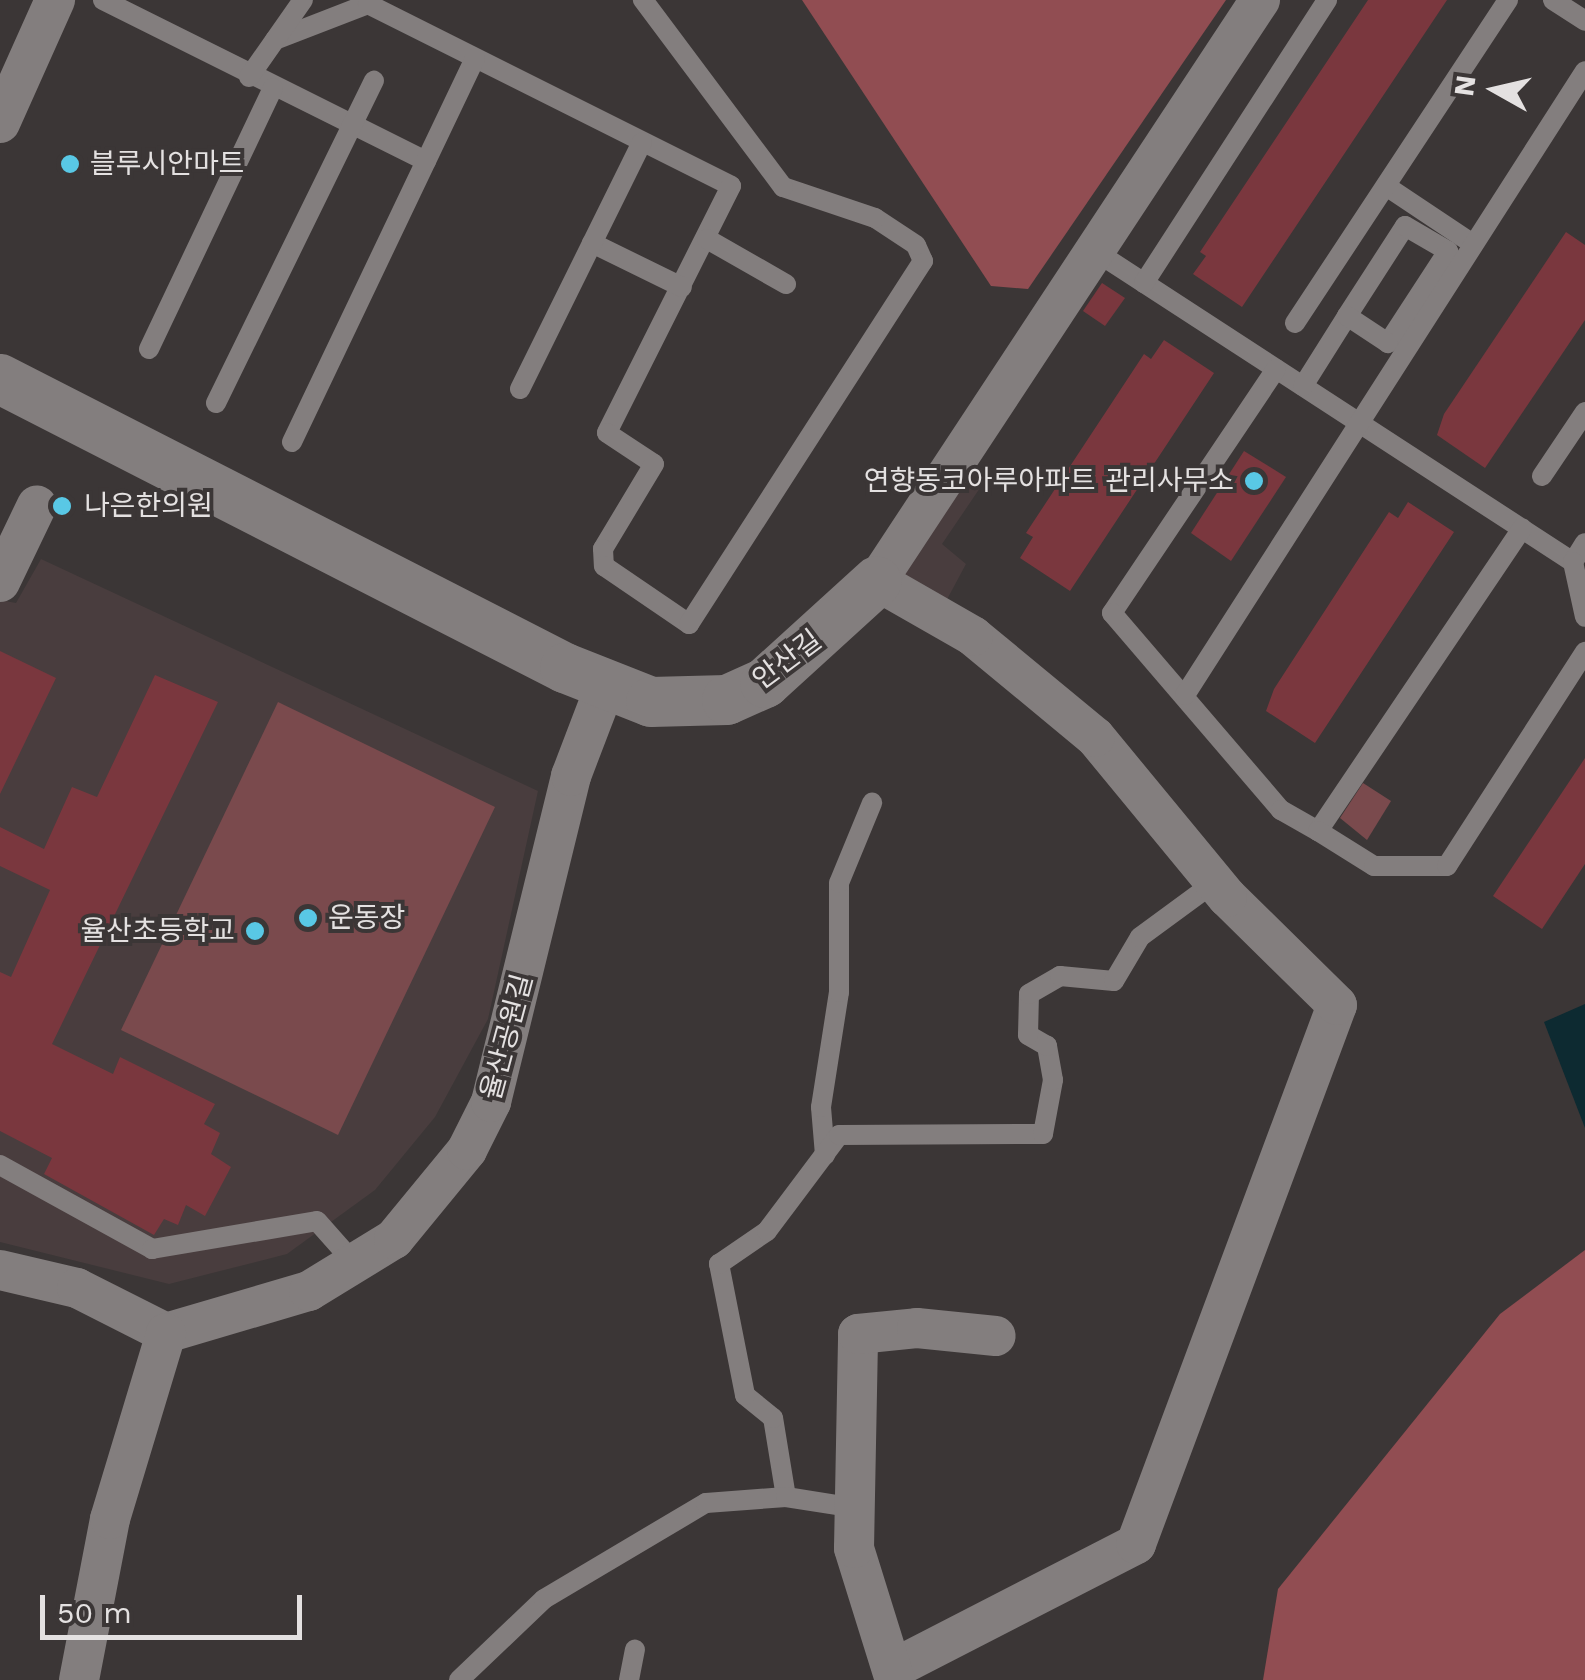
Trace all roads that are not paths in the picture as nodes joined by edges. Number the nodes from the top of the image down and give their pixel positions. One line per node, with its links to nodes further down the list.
1 (55, 0): 16 (street)
2 (102, 0): 13 (lane)
3 (303, 0): 10 (lane)
4 (643, 0): 27 (lane)
5 (1260, 0): 24 (street, 안산길)
6 (1327, 0): 25 (lane)
7 (1508, 0): 20 (lane)
8 (1553, 0): 9 (lane)
9 (1585, 21)
10 (274, 40): 11 (lane); 13 (lane)
11 (476, 58): 18 (lane); 19 (lane)
12 (1585, 71): 23 (lane)
13 (249, 77): 15 (lane)
14 (374, 81): 17 (lane)
15 (273, 88): 17 (lane); 30 (lane)
16 (0, 122)
17 (352, 126): 19 (lane); 35 (lane)
18 (642, 142): 21 (lane); 22 (lane)
19 (426, 161): 38 (lane)
20 (1386, 186): 23 (lane); 29 (lane)
21 (707, 239): 26 (lane); 27 (lane)
22 (592, 243): 27 (lane); 34 (lane)
23 (1474, 244): 37 (lane)
24 (1095, 251): 25 (lane); 44 (street, 안산길)
25 (1144, 283): 31 (lane)
26 (786, 284)
27 (682, 286)
28 (1347, 316): 28 (lane); 33 (lane)
29 (1295, 323)
30 (149, 349)
31 (1276, 368): 33 (lane); 49 (lane)
32 (0, 379): 48 (street, 안산길)
33 (1302, 386): 37 (lane)
34 (520, 388)
35 (216, 403)
36 (1585, 412): 39 (lane)
37 (1358, 422): 41 (lane); 49 (lane)
38 (292, 442)
39 (1542, 476)
40 (37, 505): 45 (street)
41 (1522, 528): 43 (lane); 51 (lane)
42 (1585, 543): 43 (lane)
43 (1572, 562): 46 (lane)
44 (878, 581): 48 (street, 안산길); 52 (street)
45 (0, 582)
46 (1585, 618)
47 (1585, 652): 51 (lane)
48 (605, 687): 55 (street, 율산공원길)
49 (1185, 694): 51 (lane)
50 (872, 803): 53 (lane)
51 (1318, 831)
52 (1215, 882): 53 (lane); 62 (street)
53 (825, 1155): 59 (lane)
54 (0, 1165): 55 (lane)
55 (358, 1267): 57 (street, 율산공원길)
56 (0, 1270): 57 (street)
57 (166, 1333): 63 (street)
58 (996, 1336): 60 (street)
59 (786, 1498): 60 (lane); 64 (lane)
60 (850, 1508): 62 (street)
61 (635, 1650): 65 (lane)
62 (895, 1674)
63 (79, 1680)
64 (458, 1680)
65 (628, 1680)

